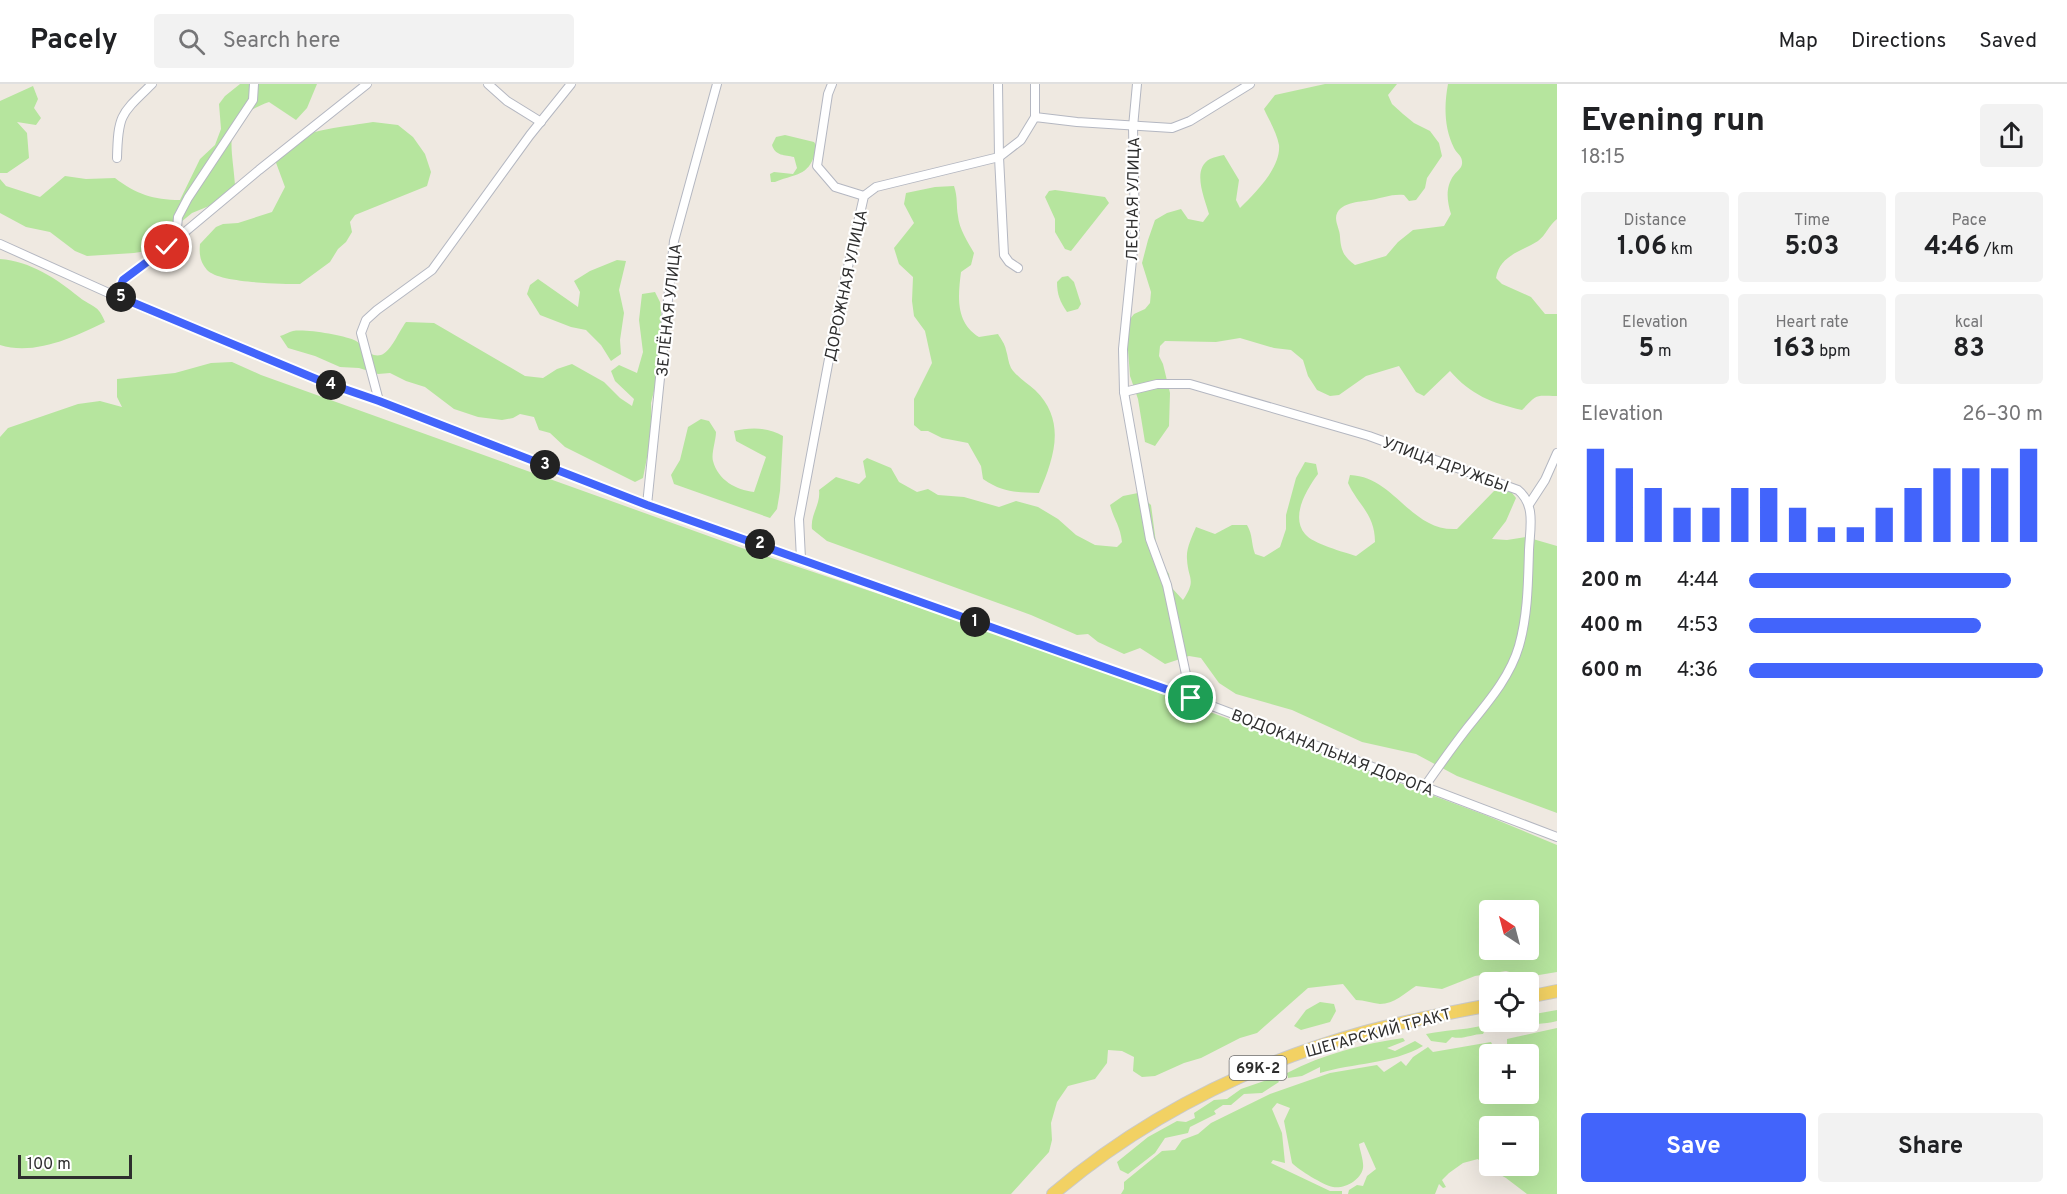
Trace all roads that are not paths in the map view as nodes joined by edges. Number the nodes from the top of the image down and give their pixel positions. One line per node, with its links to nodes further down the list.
1 (152, 84): 16 (street)
2 (254, 84): 18 (street)
3 (367, 84): 18 (street)
4 (488, 84): 13 (street)
5 (571, 84): 13 (street)
6 (717, 84): 26 (street, ЗЕЛЁНАЯ УЛИЦА)
7 (832, 84): 17 (street)
8 (998, 84): 15 (street)
9 (1035, 84): 12 (street)
10 (1137, 84): 14 (street, ЛЕСНАЯ УЛИЦА)
11 (1250, 84): 14 (street)
12 (1035, 117): 14 (street); 15 (street, ДОРОЖНАЯ УЛИЦА)
13 (541, 122): 23 (street)
14 (1133, 127): 22 (street, ЛЕСНАЯ УЛИЦА)
15 (999, 157): 17 (street, ДОРОЖНАЯ УЛИЦА); 20 (street)
16 (117, 158)
17 (864, 196): 27 (street, ДОРОЖНАЯ УЛИЦА)
18 (176, 239): 21 (street)
19 (0, 244): 21 (street, ВОДОКАНАЛЬНАЯ ДОРОГА)
20 (1018, 268)
21 (122, 298): 23 (street, ВОДОКАНАЛЬНАЯ ДОРОГА)
22 (1124, 392): 25 (street, УЛИЦА ДРУЖБЫ); 28 (street, ЛЕСНАЯ УЛИЦА)
23 (379, 401): 26 (street, ВОДОКАНАЛЬНАЯ ДОРОГА)
24 (1557, 453): 25 (street)
25 (1530, 503): 29 (street)
26 (647, 505): 27 (street, ВОДОКАНАЛЬНАЯ ДОРОГА)
27 (801, 559): 28 (street, ВОДОКАНАЛЬНАЯ ДОРОГА)
28 (1191, 698): 29 (street, ВОДОКАНАЛЬНАЯ ДОРОГА)
29 (1425, 786): 30 (street, ВОДОКАНАЛЬНАЯ ДОРОГА)
30 (1557, 837)
31 (1557, 991): 32 (main road)
32 (1539, 995)
33 (1479, 1007): 34 (main road, ШЕГАРСКИЙ ТРАКТ / 69К-2)
34 (1053, 1194)

